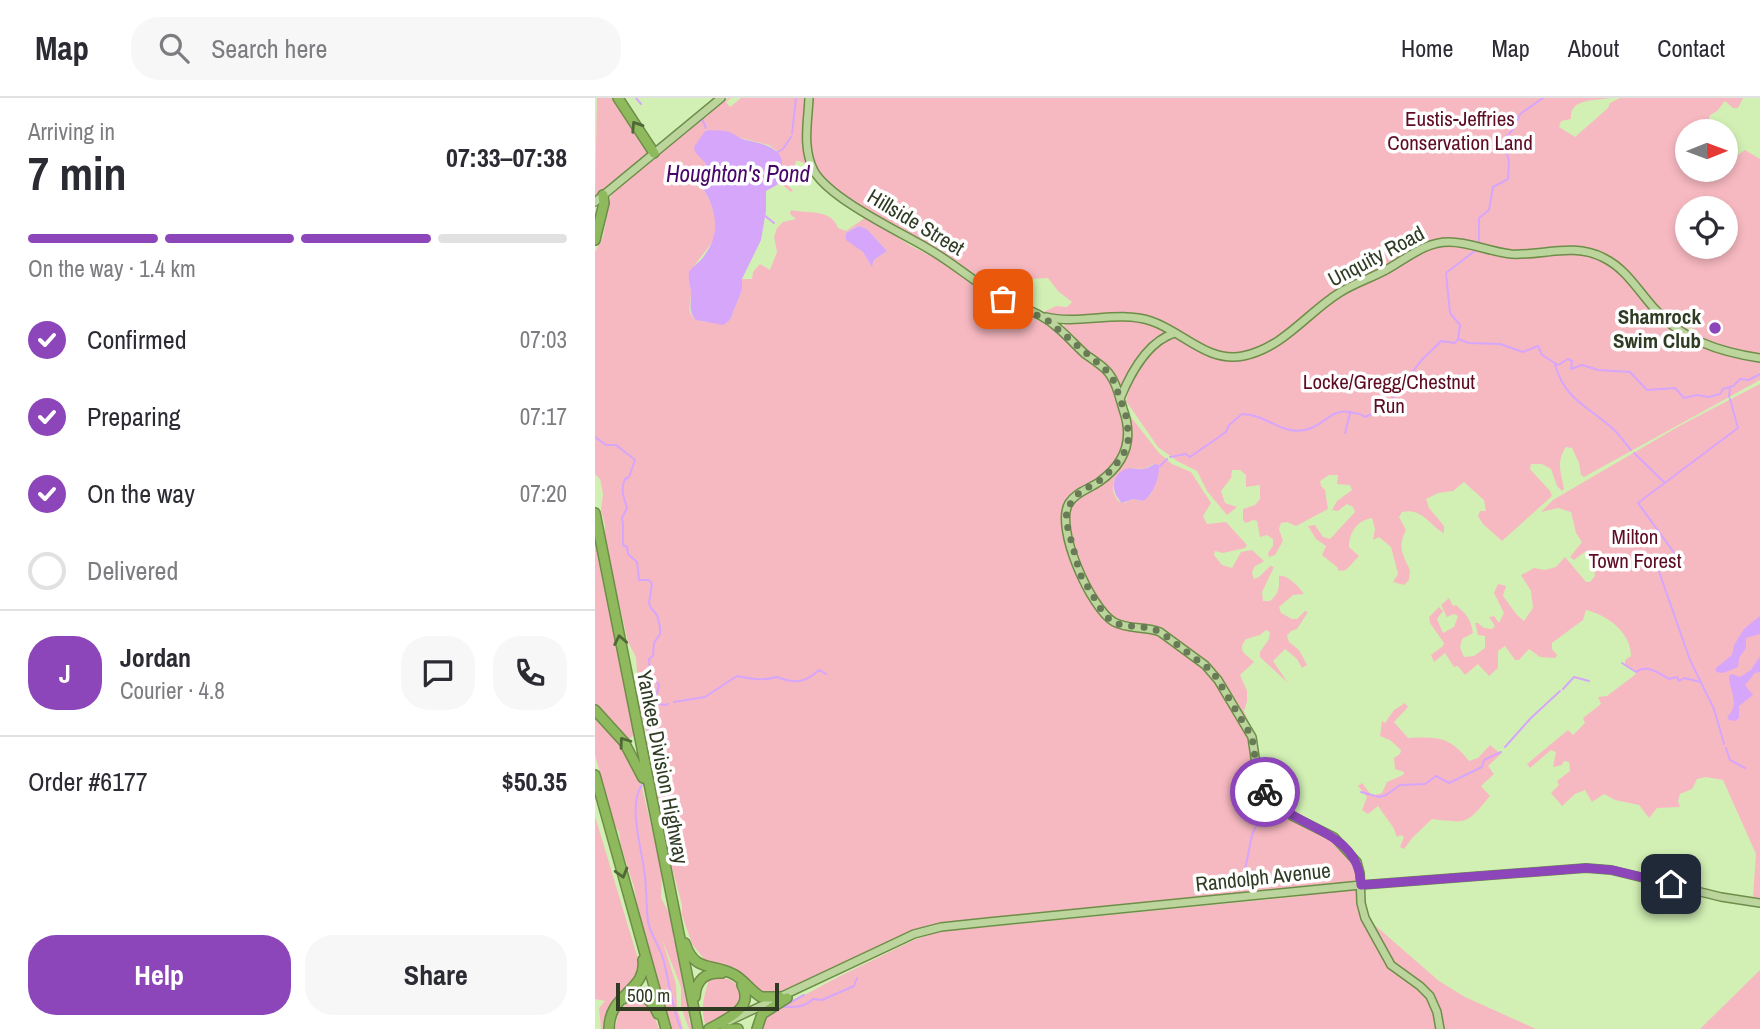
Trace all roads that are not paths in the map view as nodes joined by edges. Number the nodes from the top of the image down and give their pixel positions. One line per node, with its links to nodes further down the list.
1 (618, 98): 4 (highway, one-way to 1)
2 (721, 98): 4 (main road)
3 (809, 98): 8 (main road, Hillside Street)
4 (654, 153): 5 (main road)
5 (603, 195): 6 (main road); 7 (highway)
6 (595, 202)
7 (595, 240)
8 (1038, 315): 9 (main road, Unquity Road); 11 (main road, Hillside Street)
9 (1175, 333): 10 (main road, Unquity Road); 11 (main road)
10 (1760, 358)
11 (1120, 399): 18 (main road, Hillside Street)
12 (595, 513): 16 (highway, Yankee Division Highway, one-way to 12)
13 (595, 710): 16 (highway, one-way to 13)
14 (595, 775): 17 (highway)
15 (595, 794): 17 (highway)
16 (658, 827): 20 (highway, Yankee Division Highway)
17 (613, 841): 21 (highway, one-way to 21)
18 (1361, 885): 19 (main road, Randolph Avenue); 22 (main road, Randolph Avenue); 31 (main road)
19 (1760, 903)
20 (673, 904): 22 (highway); 23 (highway, Yankee Division Highway)
21 (642, 944): 24 (highway); 25 (highway)
22 (783, 998): 27 (main road, Randolph Avenue); 28 (main road, Randolph Avenue); 30 (highway)
23 (695, 1012): 26 (highway, Yankee Division Highway); 27 (highway)
24 (610, 1029): 25 (highway)
25 (665, 1029)
26 (698, 1029)
27 (711, 1029)
28 (722, 1029): 29 (highway)
29 (738, 1029)
30 (757, 1029)
31 (1440, 1029)

